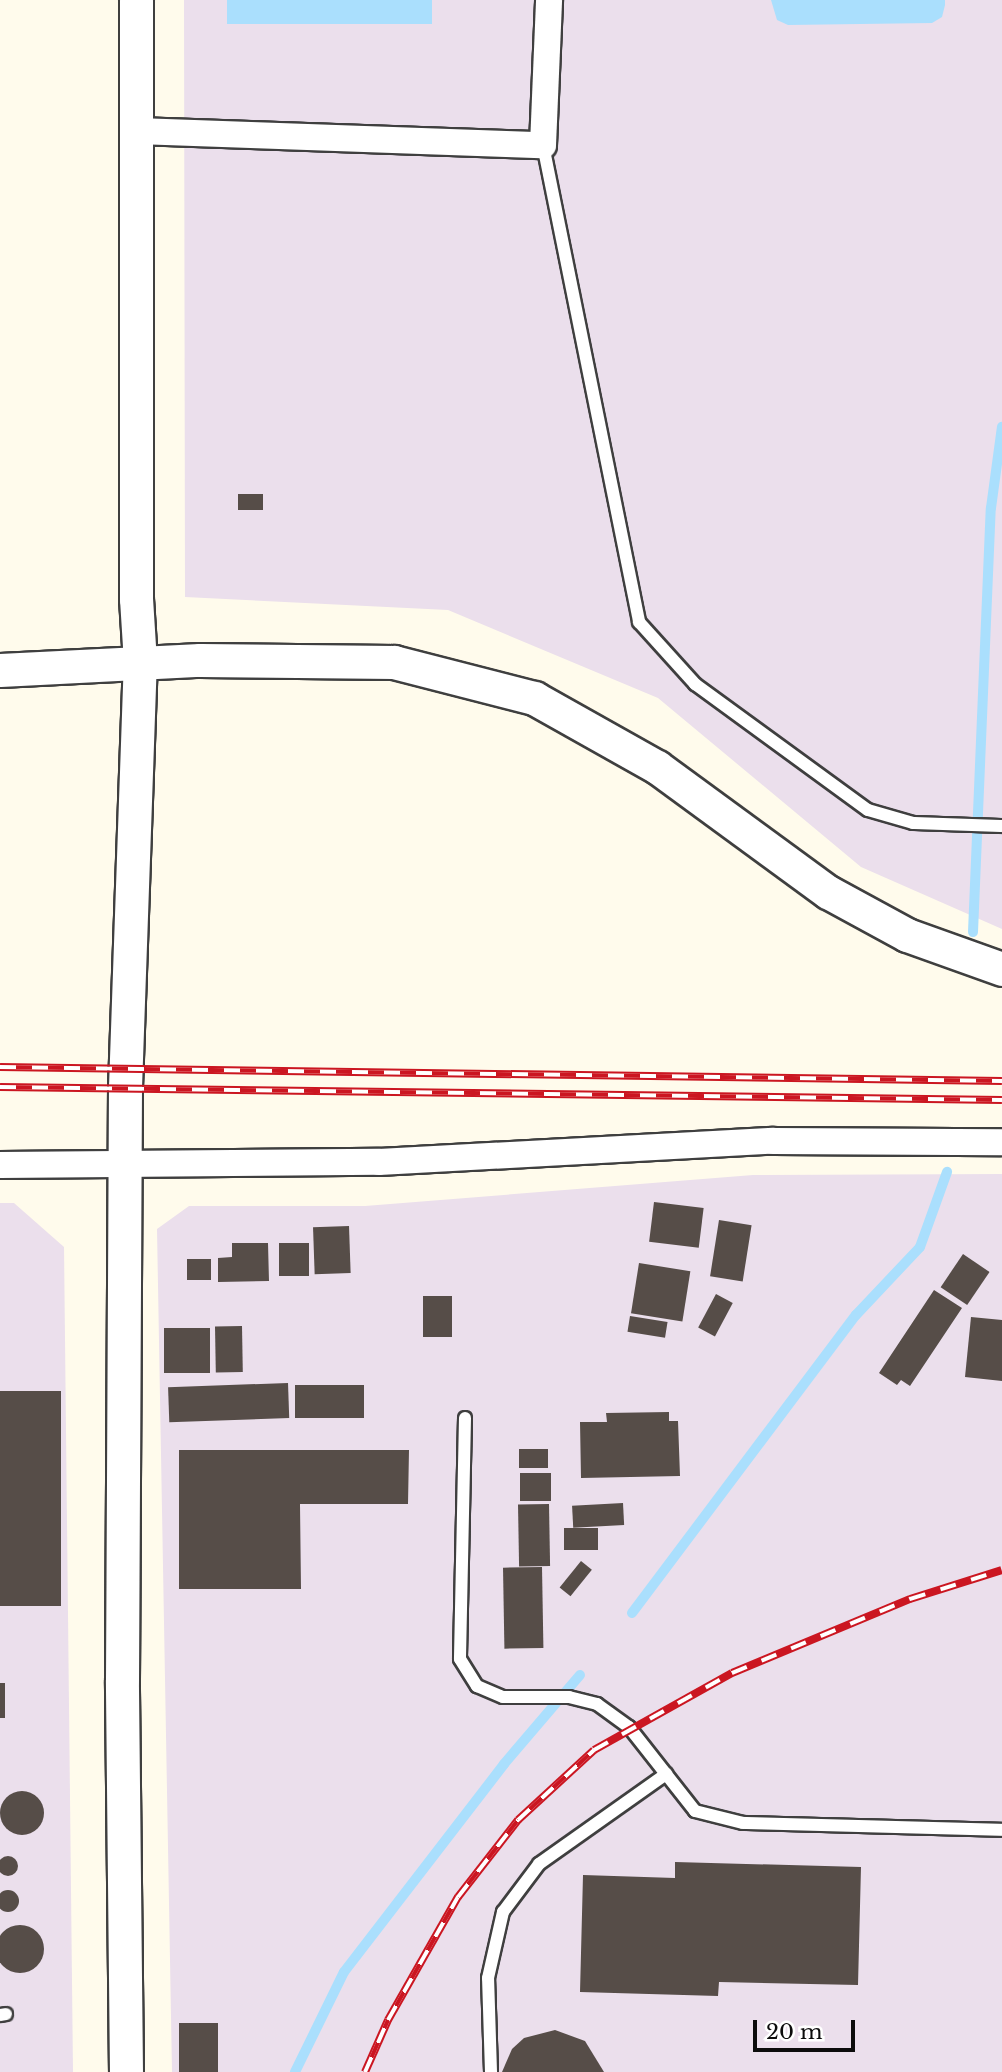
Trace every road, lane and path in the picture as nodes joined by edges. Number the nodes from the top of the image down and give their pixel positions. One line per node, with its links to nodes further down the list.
1 (136, 0): 3 (street)
2 (549, 0): 4 (street)
3 (136, 131): 4 (street); 5 (street)
4 (542, 145): 7 (lane)
5 (140, 662): 6 (street); 8 (street); 10 (street)
6 (0, 670)
7 (1002, 826)
8 (1002, 969)
9 (1002, 1142): 10 (street)
10 (126, 1164): 11 (street); 15 (street)
11 (0, 1166)
12 (465, 1418): 13 (lane)
13 (666, 1774): 14 (lane); 16 (lane)
14 (1002, 1830)
15 (126, 2072)
16 (491, 2072)

